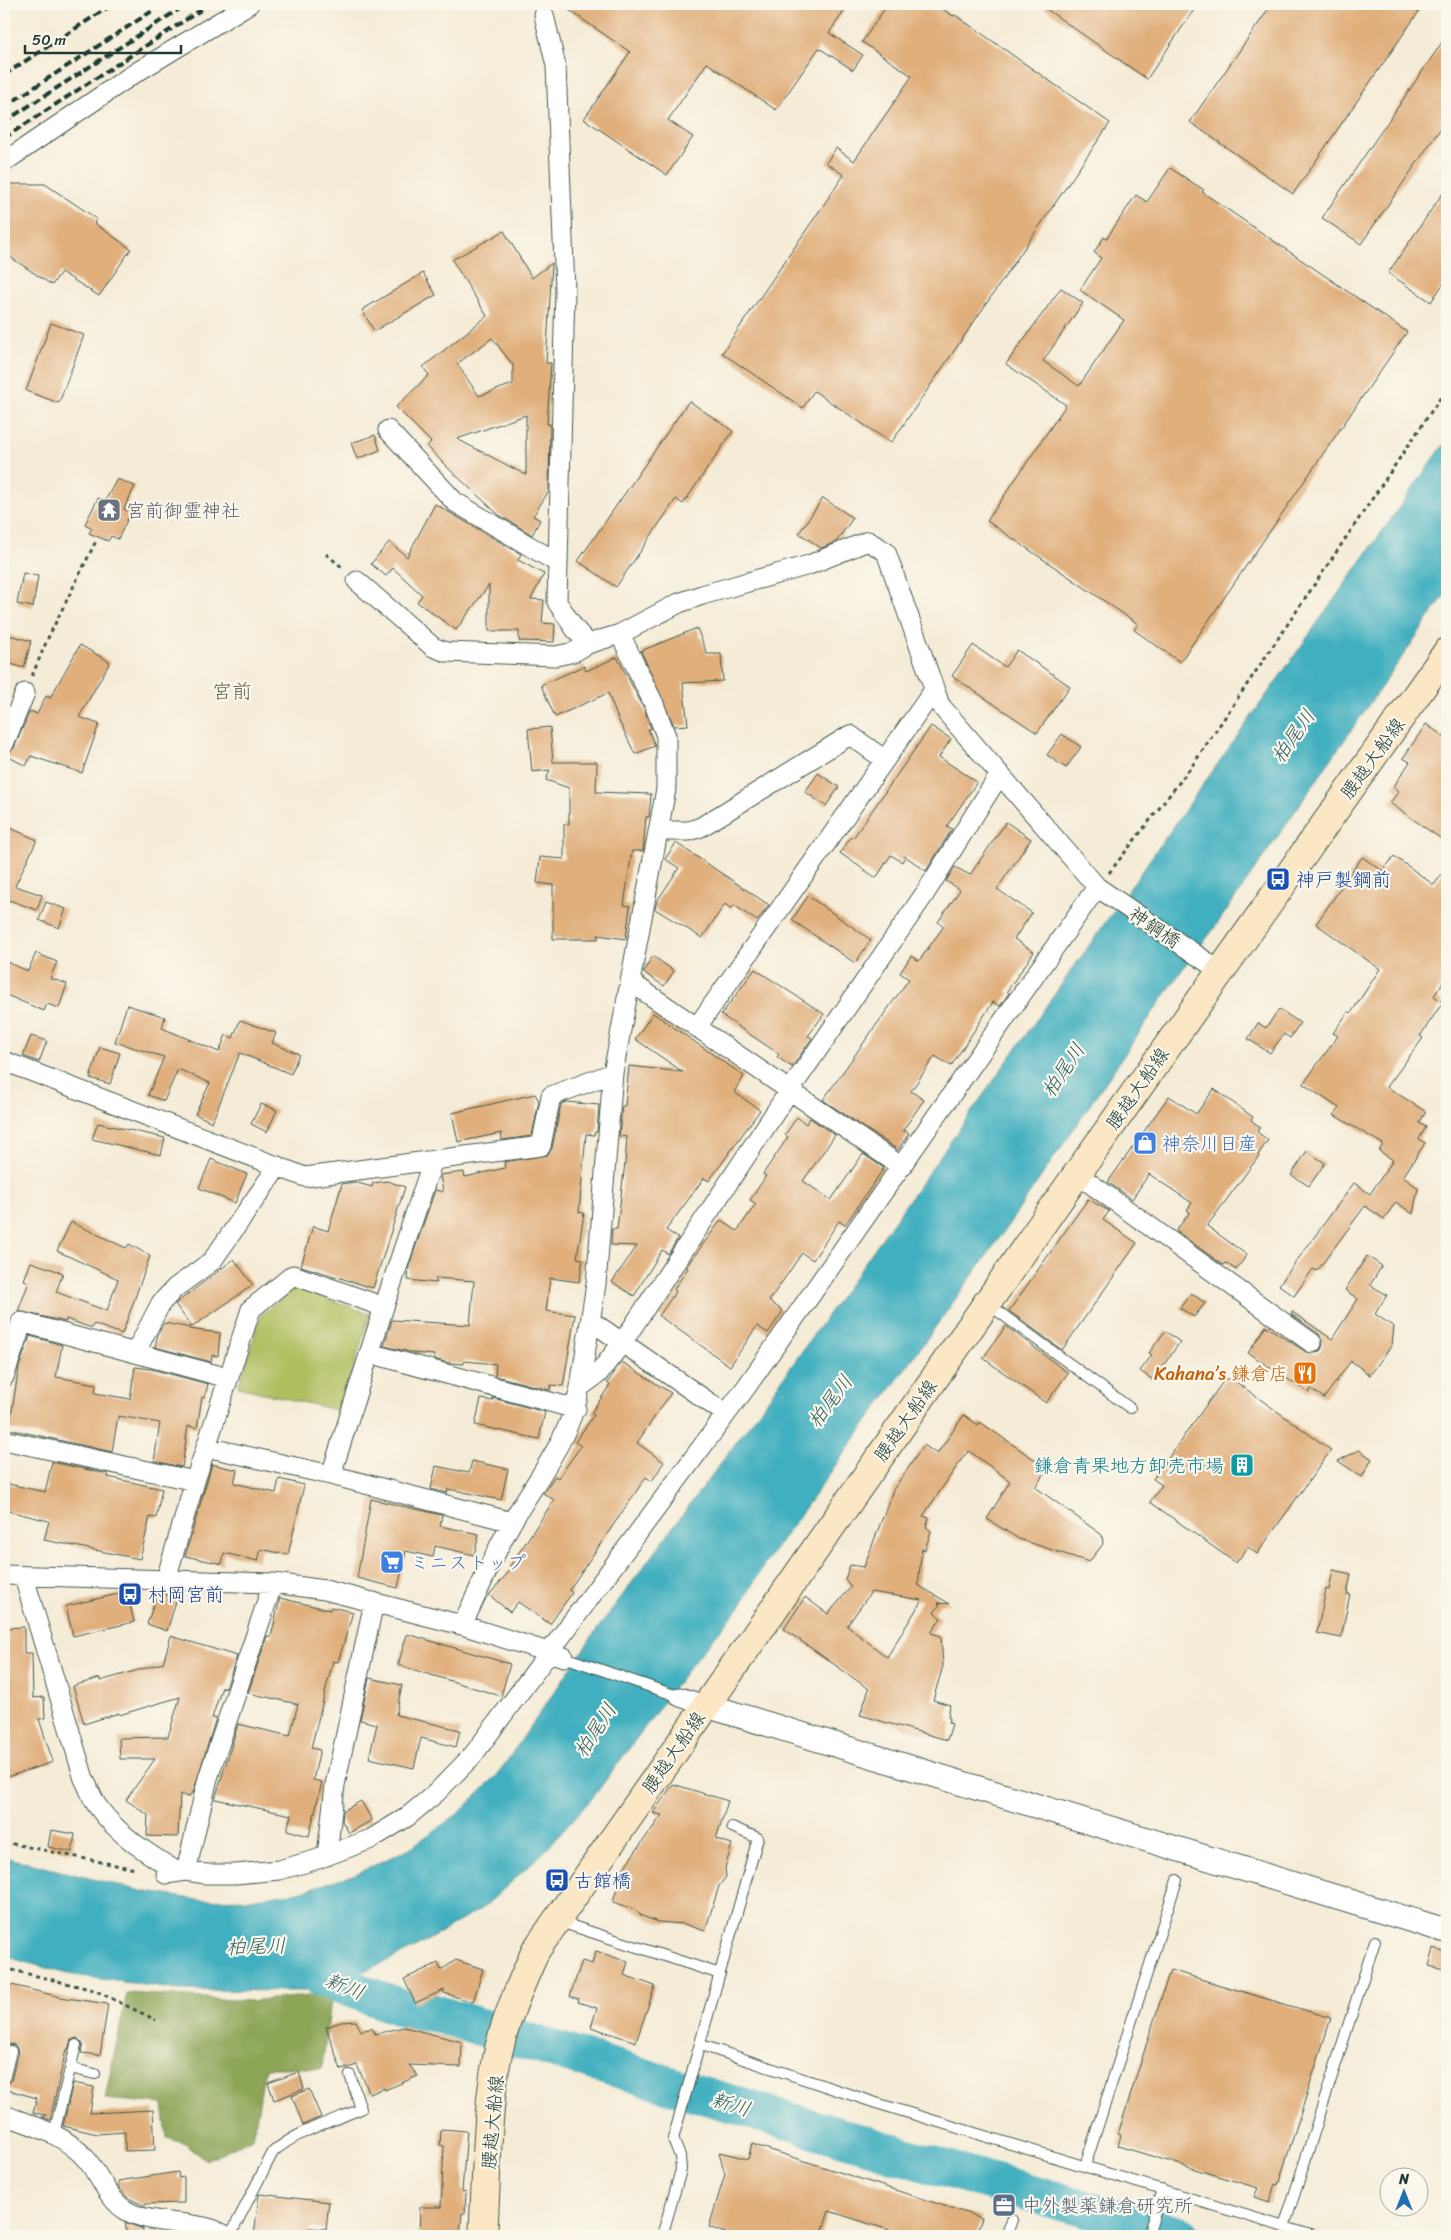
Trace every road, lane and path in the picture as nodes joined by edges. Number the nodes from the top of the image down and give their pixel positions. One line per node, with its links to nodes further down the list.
1 (249, 4): 3 (street)
2 (544, 14): 7 (street)
3 (4, 162)
4 (1447, 388): 18 (path)
5 (388, 430): 7 (street)
6 (96, 541): 13 (path)
7 (558, 563): 10 (street)
8 (357, 581): 10 (street)
9 (620, 634): 10 (street); 12 (street, 神鋼橋); 17 (street)
10 (588, 644)
11 (1447, 652): 19 (main road, 腰越大船線)
12 (934, 690): 15 (street); 16 (street, 神鋼橋)
13 (25, 693): 14 (street)
14 (4, 744)
15 (885, 760): 17 (street); 21 (street)
16 (1000, 774): 18 (street, 神鋼橋); 24 (street)
17 (659, 831): 20 (street)
18 (1103, 891): 19 (street, 神鋼橋); 27 (street)
19 (1211, 965): 28 (main road, 腰越大船線)
20 (632, 983): 21 (street); 23 (street)
21 (697, 1027): 24 (street)
22 (4, 1061): 26 (street)
23 (613, 1073): 25 (street); 31 (street)
24 (790, 1090): 27 (street); 33 (street)
25 (433, 1160): 26 (street); 30 (street)
26 (278, 1166): 35 (street)
27 (902, 1167): 42 (street)
28 (1077, 1174): 29 (main road, 腰越大船線); 34 (street)
29 (986, 1303): 40 (lane); 55 (main road, 腰越大船線)
30 (384, 1306): 36 (street); 38 (street)
31 (591, 1321): 33 (street); 39 (street)
32 (11, 1334): 35 (street); 37 (street)
33 (622, 1343): 39 (street); 42 (street)
34 (1312, 1343)
35 (135, 1353): 38 (street)
36 (369, 1353): 41 (street); 45 (street)
37 (4, 1377)
38 (228, 1378): 44 (street)
39 (580, 1387): 41 (street)
40 (1130, 1408)
41 (576, 1409): 47 (street)
42 (726, 1414): 54 (street)
43 (4, 1440): 46 (street)
44 (206, 1447): 45 (street); 46 (street)
45 (331, 1475): 47 (street)
46 (194, 1481): 50 (street)
47 (512, 1522): 53 (street)
48 (4, 1575): 49 (street)
49 (24, 1576): 50 (street); 59 (street)
50 (166, 1579): 51 (street)
51 (273, 1583): 52 (street); 59 (street)
52 (374, 1602): 53 (street); 58 (street)
53 (462, 1625): 54 (street)
54 (557, 1655): 55 (lane); 58 (street)
55 (692, 1701): 61 (main road, 腰越大船線); 62 (street)
56 (732, 1828): 65 (lane)
57 (4, 1842): 59 (path)
58 (327, 1856): 59 (street)
59 (176, 1872)
60 (1177, 1880): 76 (lane)
61 (556, 1921): 65 (lane); 81 (main road, 腰越大船線)
62 (1447, 1931)
63 (1375, 1941): 79 (lane)
64 (4, 1968): 66 (path)
65 (720, 1974): 68 (lane)
66 (156, 2020)
67 (76, 2045): 70 (lane)
68 (701, 2045): 76 (lane); 82 (lane)
69 (11, 2051): 73 (lane)
70 (70, 2068): 71 (lane); 75 (lane)
71 (95, 2074)
72 (350, 2074): 80 (lane)
73 (4, 2079)
74 (4, 2115): 75 (street)
75 (54, 2133): 80 (street)
76 (1085, 2166): 77 (lane)
77 (1162, 2189): 79 (lane); 84 (lane)
78 (1012, 2220): 83 (lane)
79 (1284, 2227): 85 (lane)
80 (226, 2236)
81 (483, 2236)
82 (662, 2236)
83 (1006, 2236)
84 (1148, 2236)
85 (1314, 2236)

